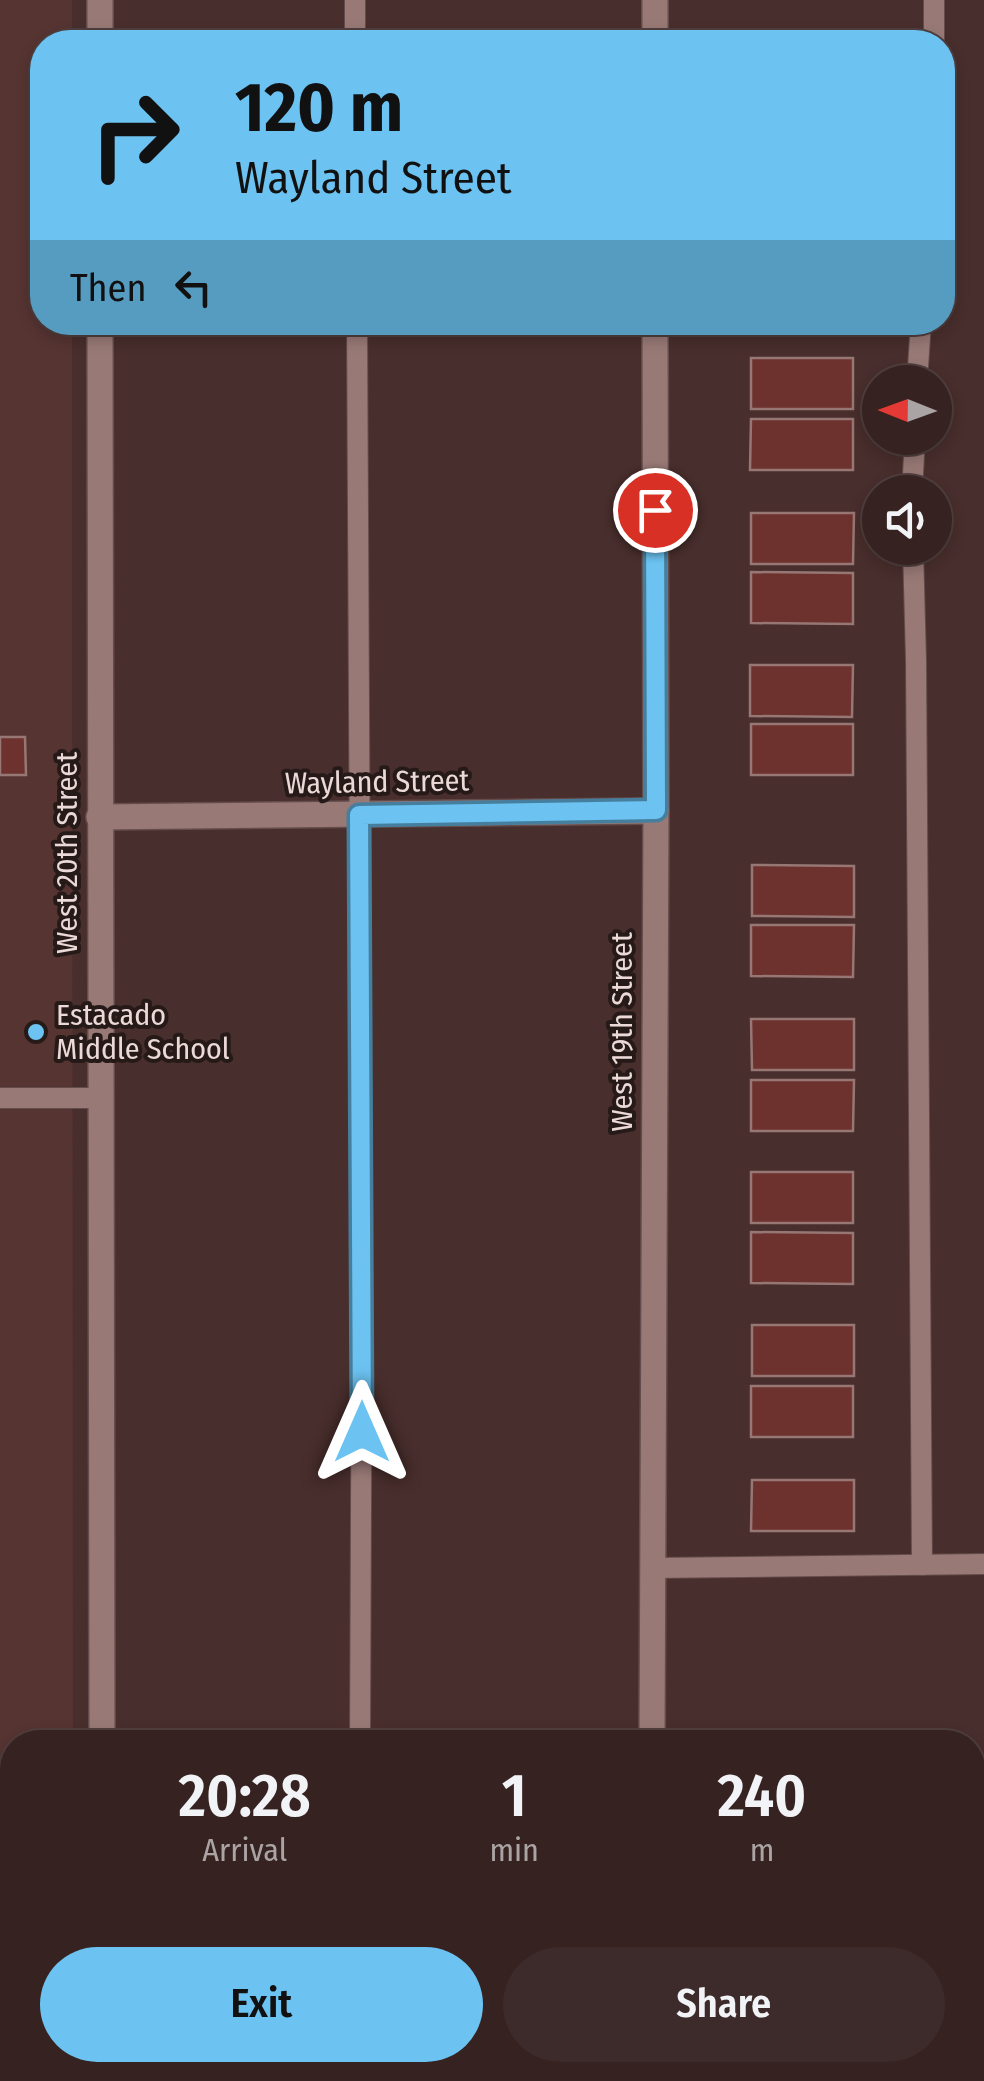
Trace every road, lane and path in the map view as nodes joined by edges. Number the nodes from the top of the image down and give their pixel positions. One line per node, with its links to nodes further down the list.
1 (100, 0): 5 (street)
2 (355, 0): 6 (lane)
3 (654, 0): 7 (street)
4 (934, 0): 8 (lane)
5 (100, 30)
6 (355, 30)
7 (654, 30)
8 (934, 30)
9 (100, 335): 17 (street, West 20th Street)
10 (357, 335): 16 (lane)
11 (655, 335): 15 (street, West 19th Street)
12 (920, 335): 13 (lane)
13 (919, 365)
14 (913, 565): 20 (lane)
15 (656, 810): 16 (street, Wayland Street); 22 (street, West 19th Street)
16 (359, 815): 17 (street, Wayland Street); 24 (lane)
17 (100, 817): 19 (street, West 20th Street)
18 (0, 1098): 19 (lane)
19 (100, 1098): 23 (street, West 20th Street)
20 (922, 1564): 21 (lane); 22 (lane)
21 (984, 1564)
22 (652, 1568): 25 (street, West 19th Street)
23 (102, 1730)
24 (360, 1730)
25 (652, 1730)

